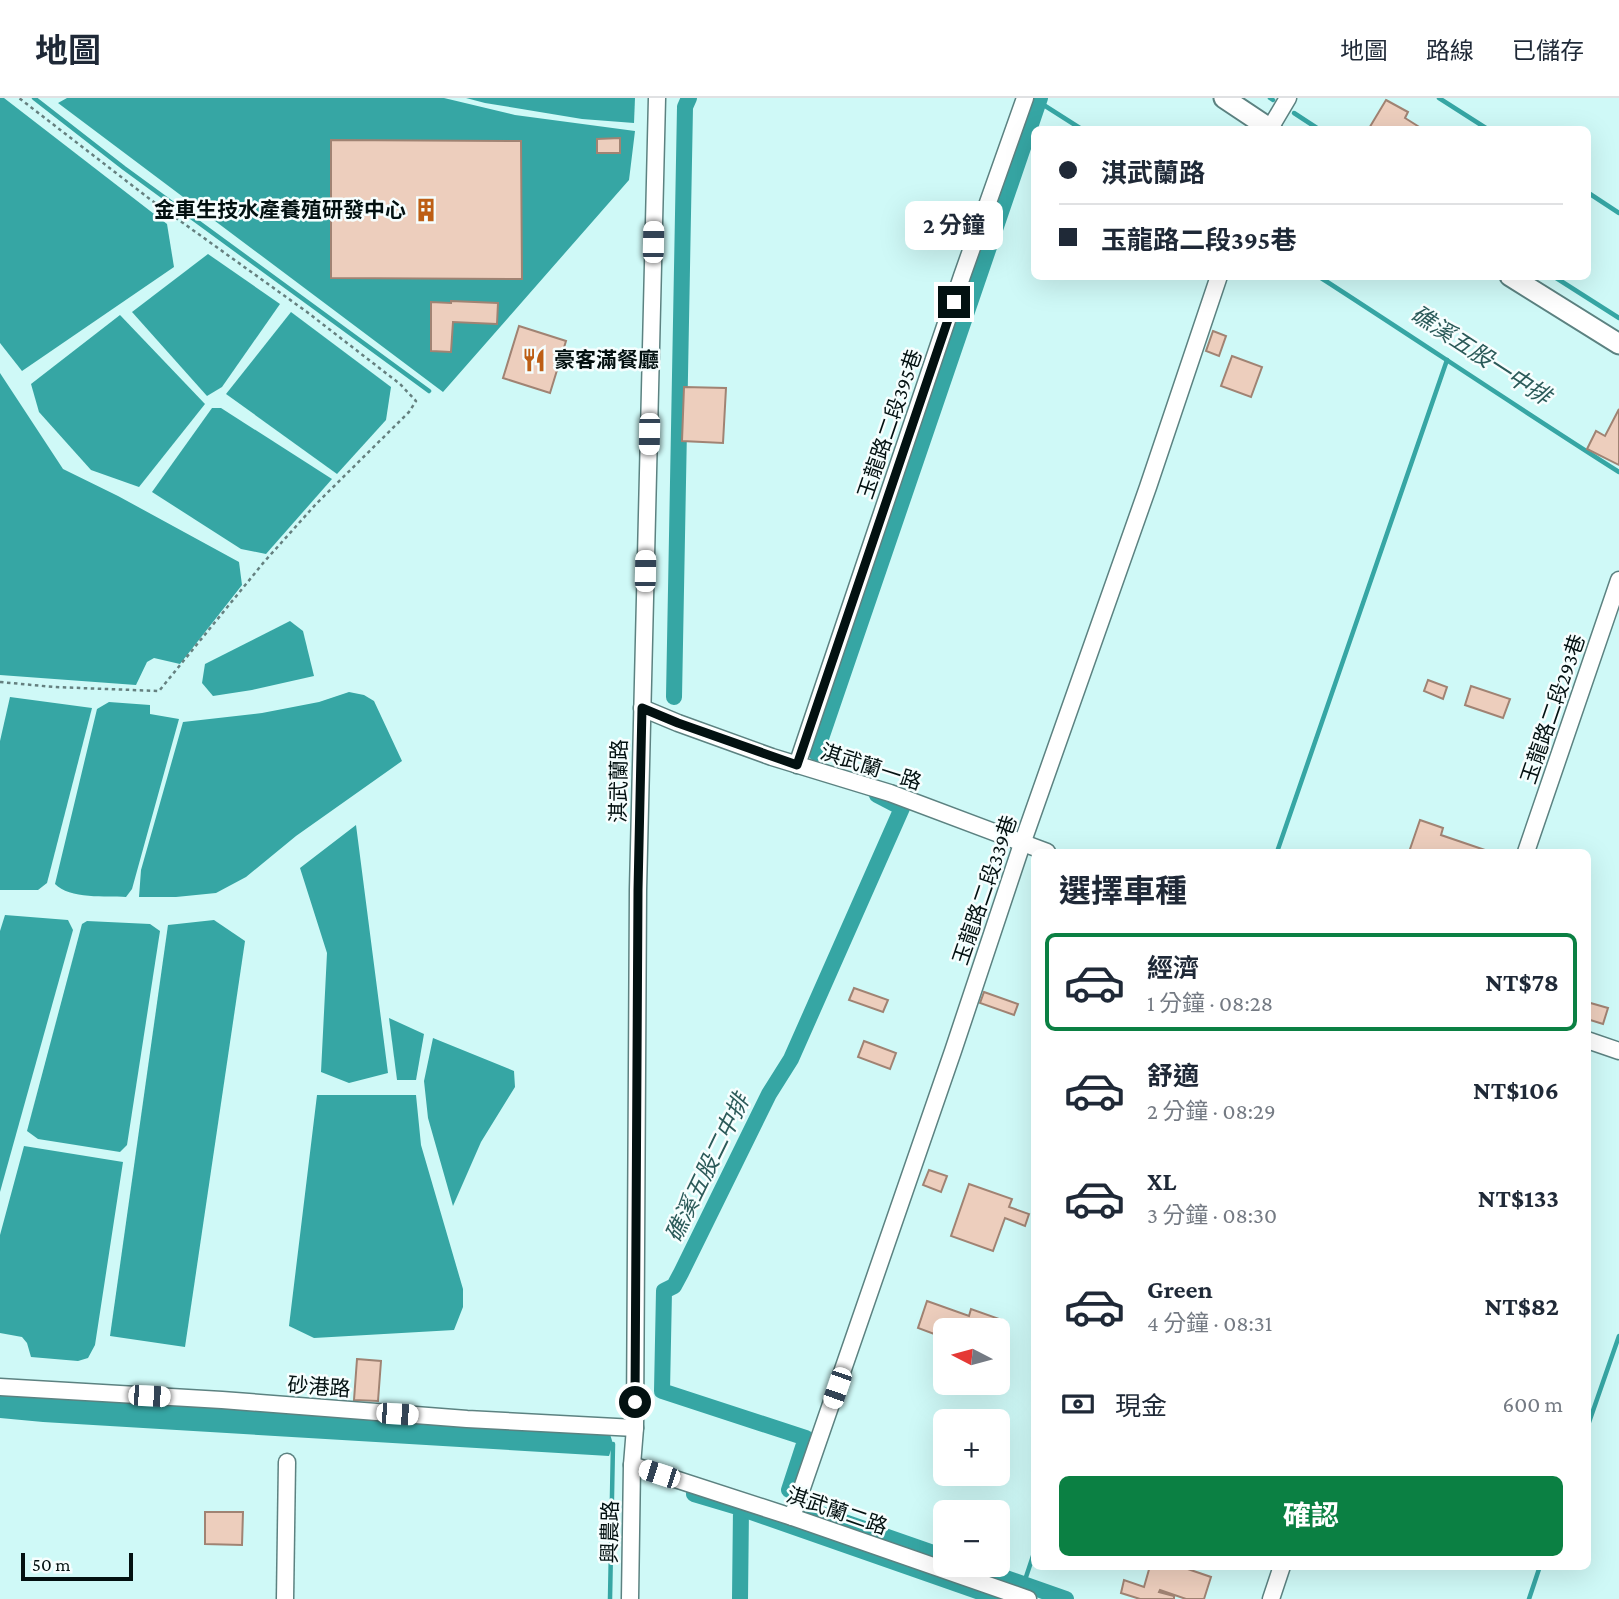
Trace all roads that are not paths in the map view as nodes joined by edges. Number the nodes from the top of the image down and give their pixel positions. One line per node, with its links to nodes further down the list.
1 (657, 98): 11 (street, 淇武蘭路)
2 (1025, 98): 12 (street, 玉龍路二段395巷)
3 (1224, 98): 5 (main road)
4 (1288, 98): 6 (street)
5 (1266, 126)
6 (1272, 126)
7 (1218, 280): 13 (street, 玉龍路二段339巷)
8 (1516, 280): 9 (main road)
9 (1619, 344)
10 (1619, 580): 15 (street, 玉龍路二段293巷)
11 (642, 708): 12 (street, 淇武蘭一路); 19 (street, 淇武蘭路)
12 (797, 765): 13 (street, 淇武蘭一路)
13 (1022, 844): 14 (street, 淇武蘭一路); 22 (street, 玉龍路二段339巷)
14 (1038, 849)
15 (1527, 849)
16 (1591, 1041): 17 (street)
17 (1619, 1051)
18 (0, 1387): 19 (street, 砂港路)
19 (635, 1428): 21 (street, 淇武蘭路)
20 (287, 1462): 24 (street)
21 (632, 1465): 22 (street, 淇武蘭二路); 25 (street, 興農路)
22 (792, 1517): 26 (street, 淇武蘭二路)
23 (1281, 1570): 27 (street)
24 (285, 1599)
25 (630, 1599)
26 (1028, 1599)
27 (1271, 1599)

